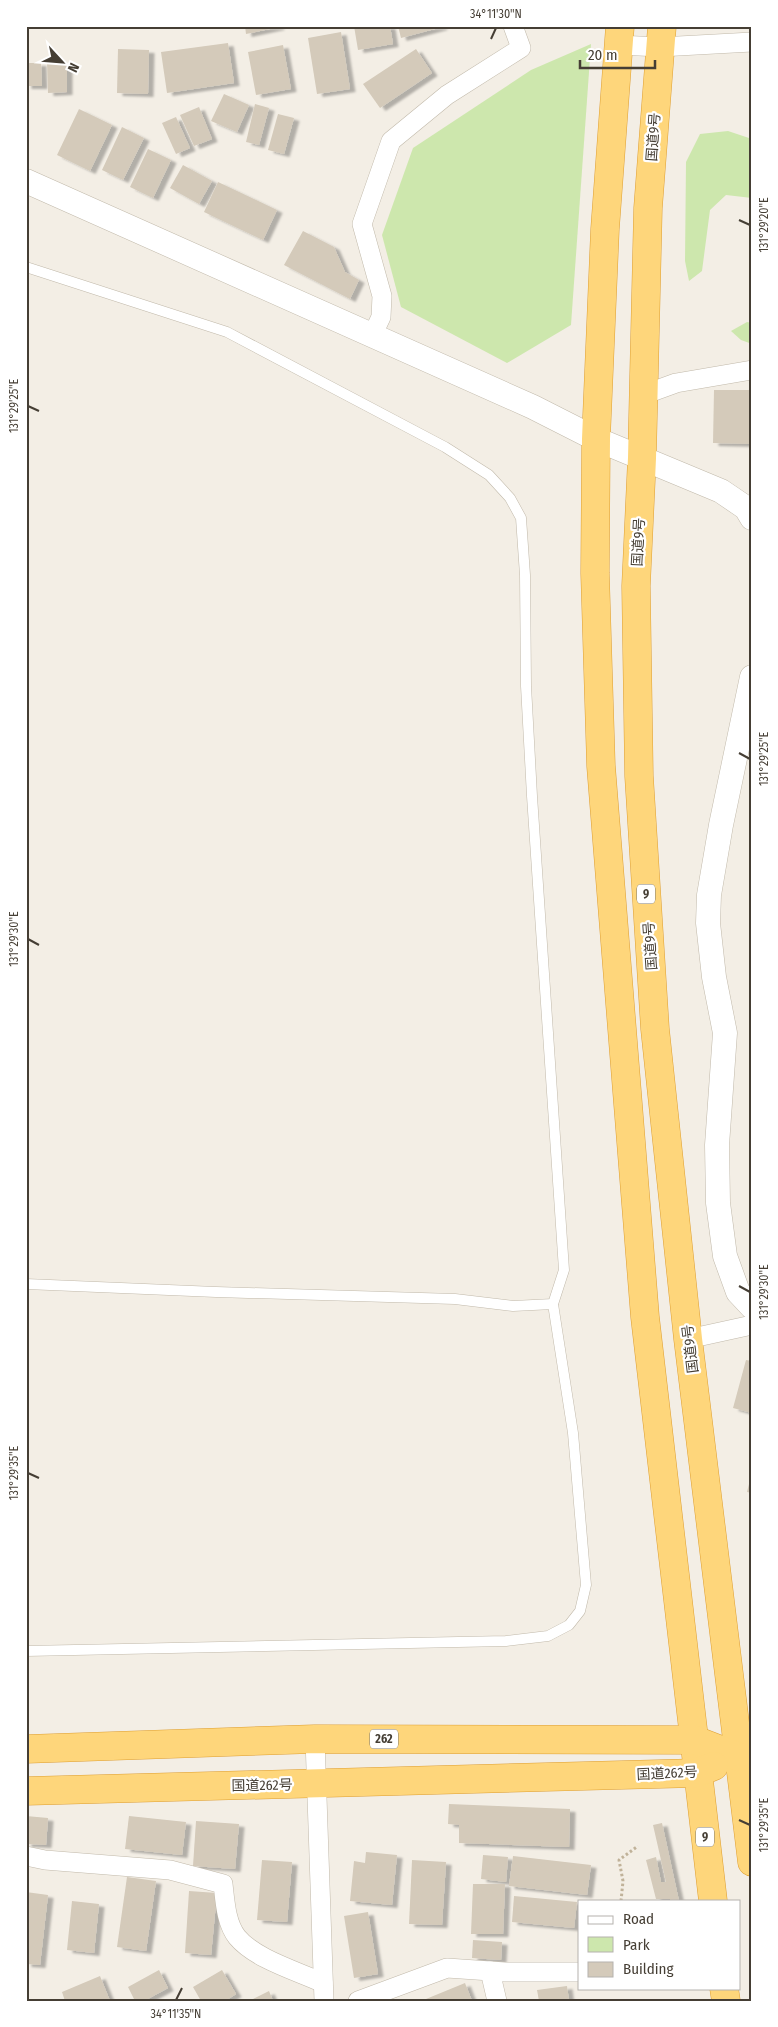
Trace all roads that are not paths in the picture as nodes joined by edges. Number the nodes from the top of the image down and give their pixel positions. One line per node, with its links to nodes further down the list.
1 (513, 26): 7 (street)
2 (619, 36): 3 (street); 10 (highway, 9)
3 (661, 36): 4 (street); 9 (highway, 国道9号 / 9)
4 (752, 42)
5 (26, 181): 7 (street)
6 (26, 267): 15 (lane)
7 (372, 336): 10 (street)
8 (752, 370): 9 (street)
9 (643, 394): 11 (highway, 国道9号 / 9)
10 (596, 439): 11 (street); 21 (highway, 9)
11 (642, 458): 12 (street); 18 (highway, 国道9号 / 9)
12 (752, 518)
13 (752, 677): 16 (street)
14 (26, 1284): 15 (lane)
15 (554, 1304): 19 (lane)
16 (752, 1307)
17 (752, 1325): 18 (street)
18 (688, 1339): 23 (highway, 国道9号 / 9)
19 (26, 1651)
20 (315, 1739): 21 (highway, 262); 22 (highway, 262); 25 (street)
21 (695, 1740): 23 (highway, 262); 24 (highway, 9)
22 (26, 1749)
23 (745, 1758): 24 (highway, 国道262号); 28 (highway, 国道9号 / 9)
24 (697, 1773): 25 (highway, 国道262号); 29 (highway, 9)
25 (316, 1784): 26 (highway, 国道262号); 32 (street)
26 (26, 1791)
27 (26, 1856): 32 (street)
28 (752, 1862)
29 (712, 1900)
30 (490, 1971): 31 (street); 33 (street); 34 (street)
31 (578, 1972)
32 (323, 1992)
33 (358, 2001)
34 (497, 2001)

